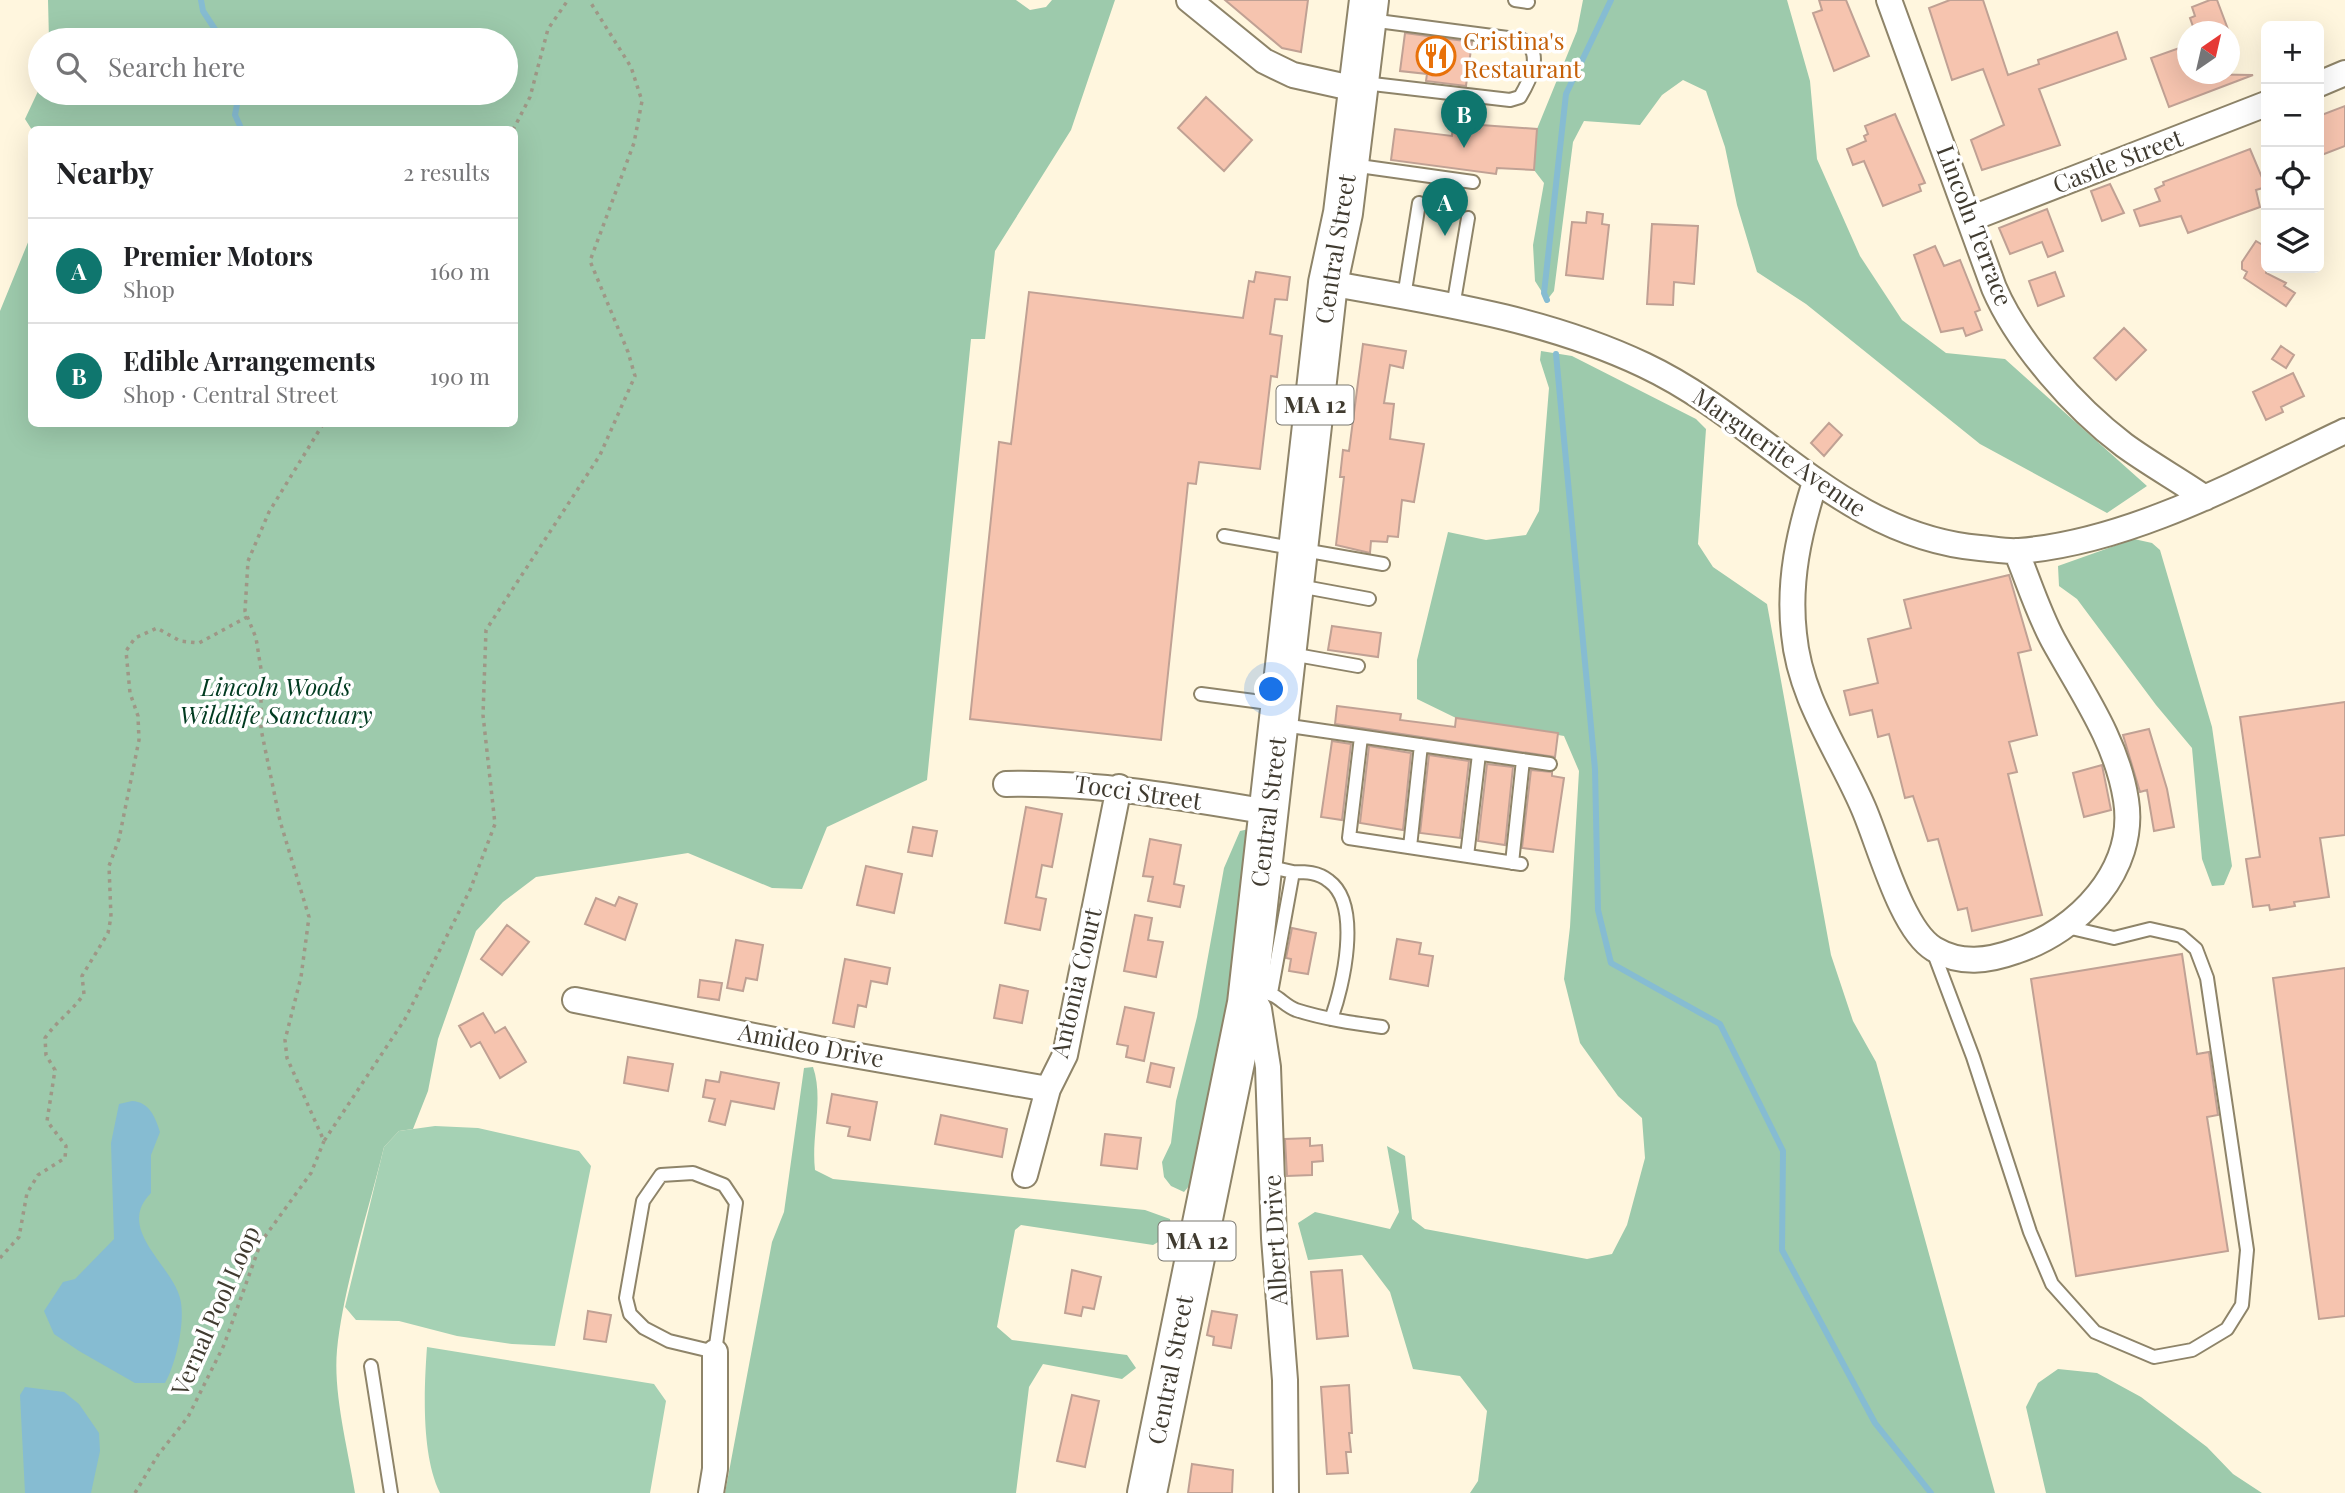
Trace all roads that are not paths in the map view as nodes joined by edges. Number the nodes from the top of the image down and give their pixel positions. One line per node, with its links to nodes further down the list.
1 (1189, 0): 6 (street)
2 (1889, 0): 12 (street, Lincoln Terrace)
3 (1368, 10): 6 (main road, Central Street / MA 12); 6 (lane)
4 (2345, 73): 5 (street)
5 (2324, 82)
6 (1357, 85): 8 (main road, Central Street / MA 12)
7 (2261, 106): 12 (street, Castle Street)
8 (1349, 164): 9 (lane); 13 (main road, Central Street / MA 12)
9 (1473, 182)
10 (1419, 203): 14 (lane)
11 (1468, 218): 15 (lane)
12 (1969, 219): 18 (street, Lincoln Terrace)
13 (1328, 283): 14 (street, Marguerite Avenue); 20 (main road, Central Street / MA 12)
14 (1404, 297): 15 (street, Marguerite Avenue)
15 (1453, 307): 17 (street, Marguerite Avenue)
16 (2345, 432): 18 (street, Marguerite Avenue)
17 (1815, 482): 21 (street, Marguerite Avenue); 41 (street)
18 (2205, 498): 21 (street, Marguerite Avenue)
19 (1224, 536): 20 (lane)
20 (1299, 547): 22 (lane); 23 (main road, Central Street / MA 12)
21 (2016, 551): 40 (street)
22 (1383, 564)
23 (1295, 585): 24 (lane); 25 (main road, Central Street / MA 12)
24 (1369, 598)
25 (1287, 654): 26 (lane); 28 (main road, Central Street / MA 12)
26 (1358, 666)
27 (1201, 694): 28 (lane)
28 (1280, 715): 29 (lane); 36 (main road, Central Street / MA 12)
29 (1361, 737): 30 (lane); 37 (lane)
30 (1421, 745): 31 (lane); 37 (lane)
31 (1479, 754): 32 (lane); 38 (lane)
32 (1523, 760): 33 (lane); 38 (lane)
33 (1550, 764)
34 (1006, 784): 35 (street, Tocci Street)
35 (1119, 787): 36 (street, Tocci Street); 46 (street, Antonia Court)
36 (1269, 812): 39 (main road, Central Street / MA 12)
37 (1410, 847): 38 (lane)
38 (1467, 856)
39 (1278, 869): 42 (main road, Central Street / MA 12); 44 (lane)
40 (2067, 927): 41 (street); 41 (lane)
41 (1931, 947)
42 (1260, 991): 44 (lane); 52 (main road, Central Street / MA 12); 53 (street, Albert Drive)
43 (575, 1000): 46 (street, Amideo Drive)
44 (1331, 1019): 45 (lane)
45 (1382, 1027)
46 (1048, 1089): 47 (street, Antonia Court)
47 (1025, 1175)
48 (715, 1352): 48 (lane); 51 (street)
49 (371, 1366): 50 (lane)
50 (391, 1493)
51 (711, 1493)
52 (1147, 1493)
53 (1286, 1493)

